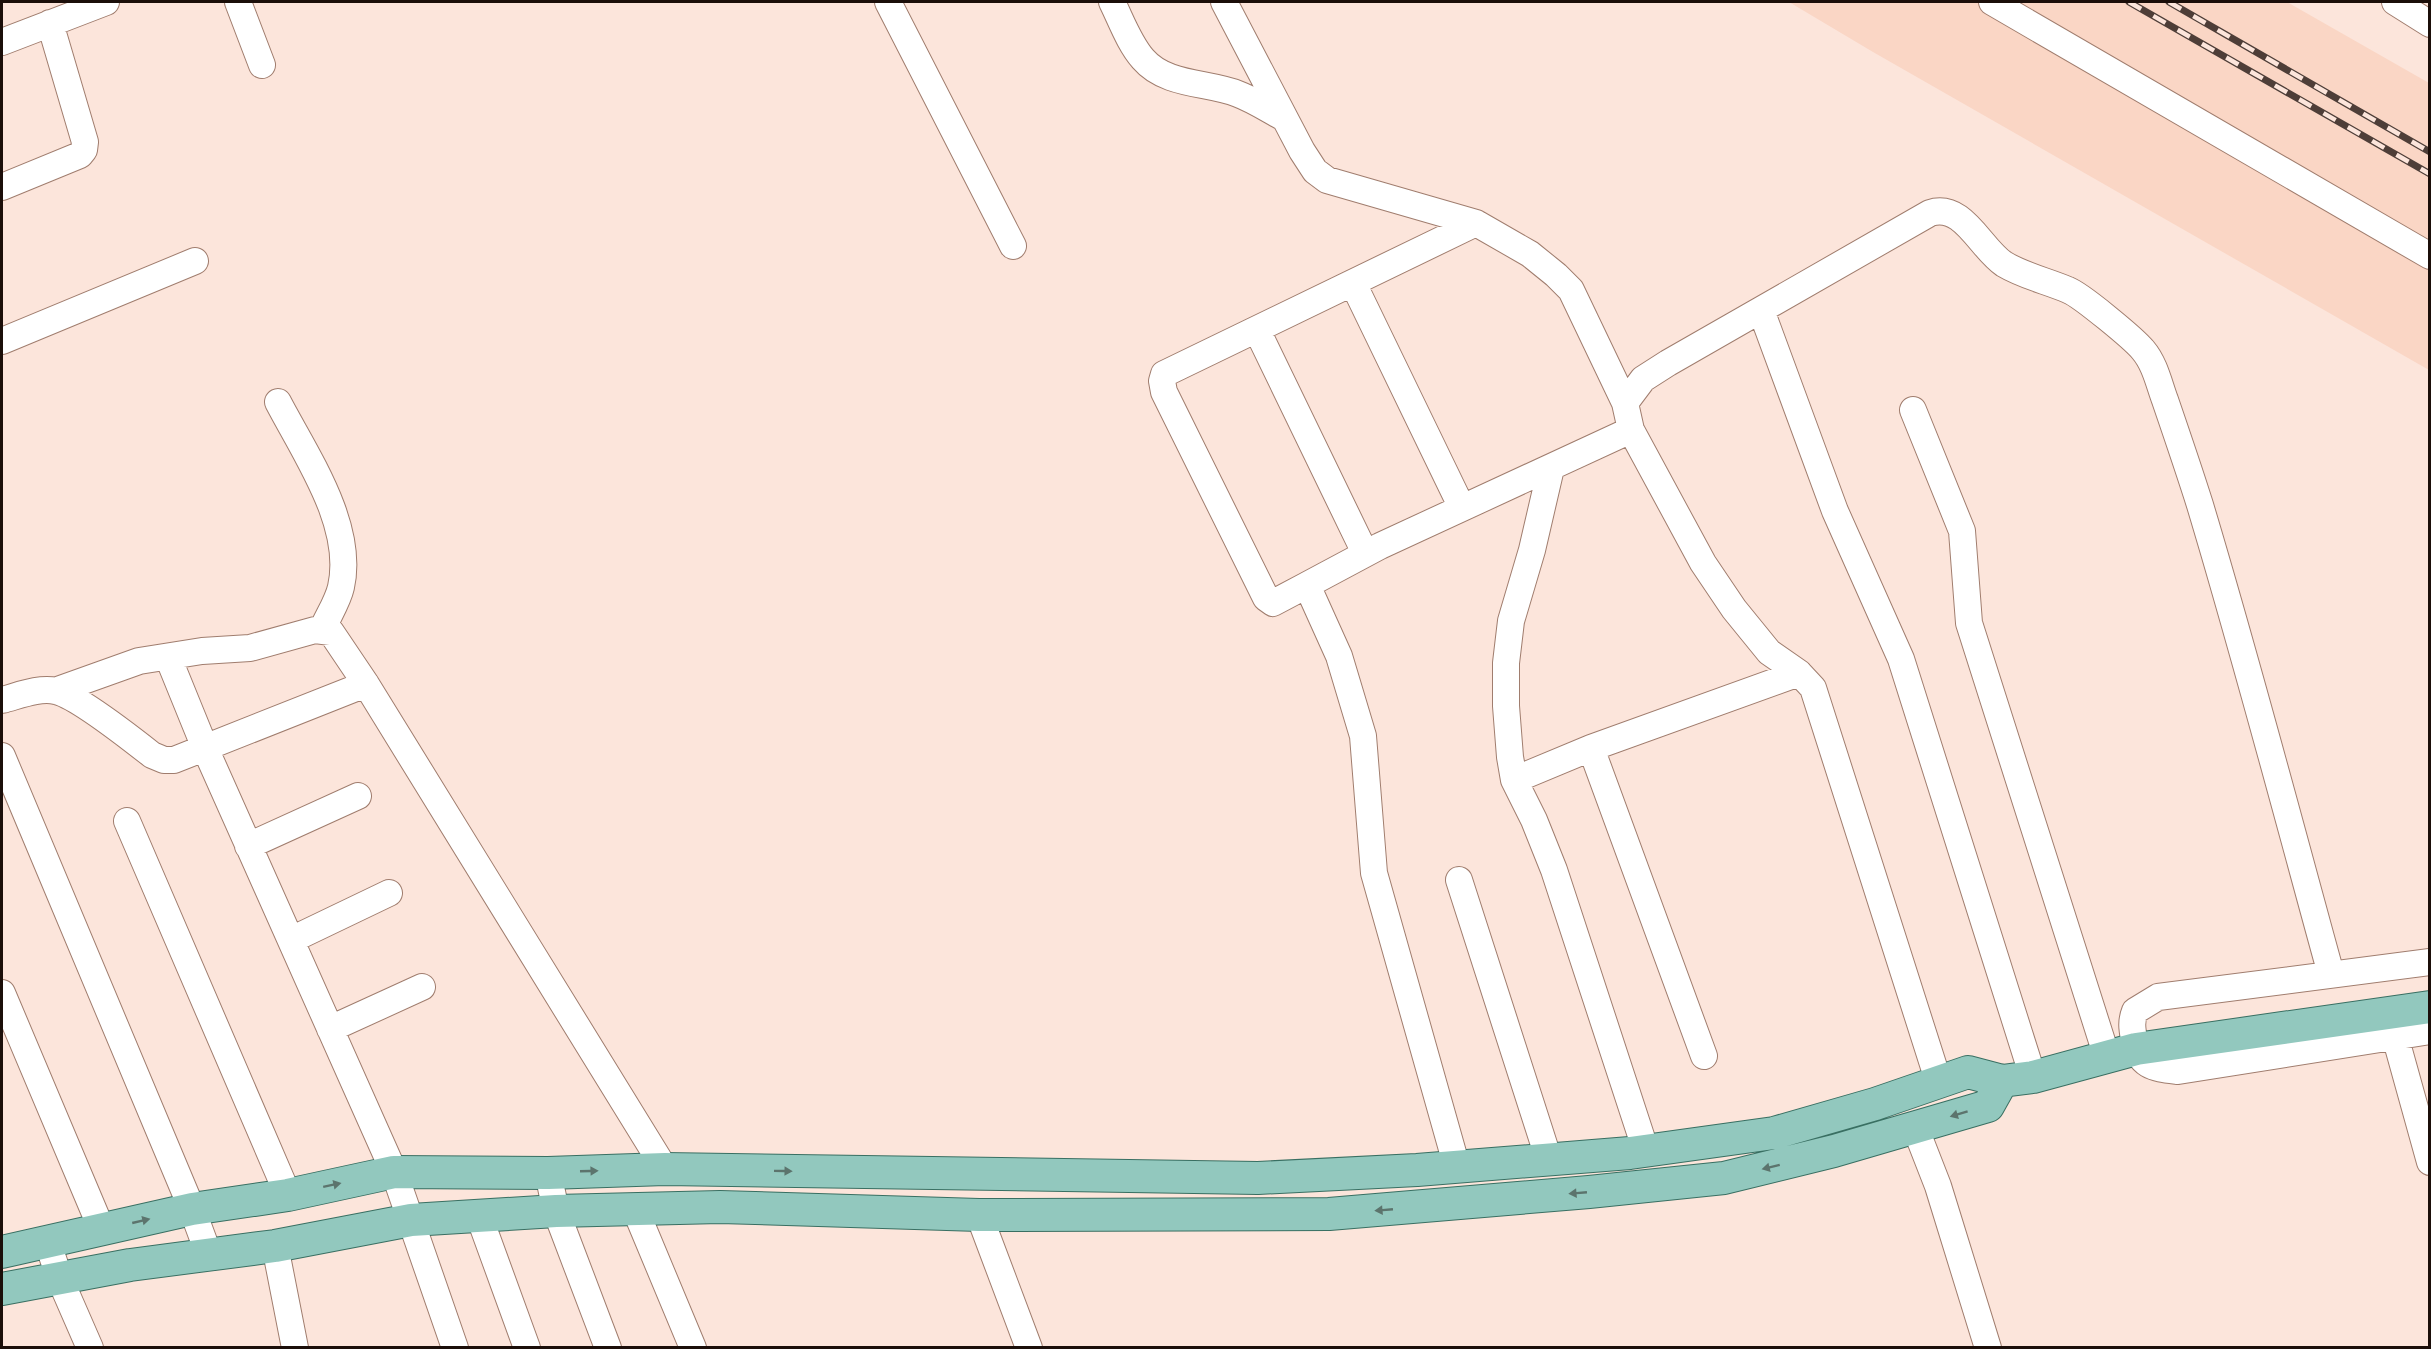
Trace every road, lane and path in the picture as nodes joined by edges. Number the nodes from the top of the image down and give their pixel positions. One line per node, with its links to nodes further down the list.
1 (106, 2): 8 (street)
2 (238, 2): 11 (street)
3 (888, 2): 15 (street)
4 (1112, 2): 12 (street)
5 (1224, 2): 12 (street)
6 (1992, 2): 16 (street)
7 (2395, 2): 9 (street)
8 (50, 23): 10 (street); 13 (street)
9 (2430, 24)
10 (2, 42)
11 (262, 65)
12 (1284, 118): 14 (street)
13 (2, 187)
14 (1476, 223): 18 (street); 23 (street)
15 (1013, 246)
16 (2430, 256)
17 (195, 261): 21 (street)
18 (1353, 283): 20 (street); 27 (street)
19 (1761, 310): 23 (street); 47 (street); 56 (street)
20 (1257, 330): 28 (street); 29 (street)
21 (2, 341)
22 (278, 402): 30 (street)
23 (1625, 404): 25 (street)
24 (1913, 410): 54 (street)
25 (1631, 430): 26 (street); 32 (street)
26 (1551, 468): 27 (street); 39 (street)
27 (1462, 508): 28 (street)
28 (1365, 553): 29 (street)
29 (1307, 585): 63 (street)
30 (322, 630): 31 (street); 33 (street)
31 (168, 657): 34 (street); 36 (street)
32 (1799, 673): 37 (street); 58 (street)
33 (366, 684): 36 (street); 64 (street)
34 (56, 691): 35 (street); 36 (street)
35 (2, 700)
36 (205, 748): 42 (street)
37 (1591, 748): 39 (street); 55 (street)
38 (2, 756): 68 (street)
39 (1514, 780): 60 (street)
40 (358, 796): 42 (street)
41 (127, 821): 67 (street)
42 (248, 846): 45 (street)
43 (1459, 880): 61 (street)
44 (389, 893): 45 (street)
45 (291, 940): 51 (street)
46 (2430, 962): 47 (street)
47 (2331, 974): 54 (street)
48 (422, 987): 51 (street)
49 (2, 993): 74 (street)
50 (2430, 1007): 54 (main road)
51 (330, 1029): 65 (street)
52 (2430, 1031): 53 (street)
53 (2395, 1036): 54 (street); 62 (street)
54 (2136, 1050): 56 (main road)
55 (1704, 1056)
56 (2033, 1077): 57 (main road)
57 (2002, 1081): 58 (main road); 59 (main road, one-way to 59)
58 (1939, 1083): 60 (main road)
59 (1915, 1127): 71 (main road, one-way to 71); 88 (street)
60 (1646, 1151): 61 (main road)
61 (1549, 1160): 63 (main road)
62 (2430, 1162)
63 (1457, 1167): 64 (main road, one-way to 63)
64 (665, 1169): 66 (main road, one-way to 64)
65 (394, 1172): 66 (main road); 67 (main road, one-way to 65); 73 (street)
66 (548, 1173): 70 (street)
67 (288, 1195): 68 (main road)
68 (192, 1209): 74 (main road, one-way to 68); 78 (street)
69 (635, 1209): 70 (main road); 71 (main road); 86 (street)
70 (556, 1211): 72 (main road); 85 (street)
71 (979, 1215): 87 (street)
72 (479, 1216): 73 (main road); 84 (street)
73 (411, 1220): 76 (main road); 83 (street)
74 (102, 1230): 75 (main road)
75 (48, 1243): 77 (main road); 79 (street)
76 (275, 1246): 78 (main road); 82 (street)
77 (2, 1252)
78 (209, 1255): 79 (main road)
79 (59, 1277): 80 (main road); 81 (street)
80 (2, 1289)
81 (90, 1347)
82 (295, 1347)
83 (455, 1347)
84 (527, 1347)
85 (608, 1347)
86 (693, 1347)
87 (1029, 1347)
88 (1988, 1347)

